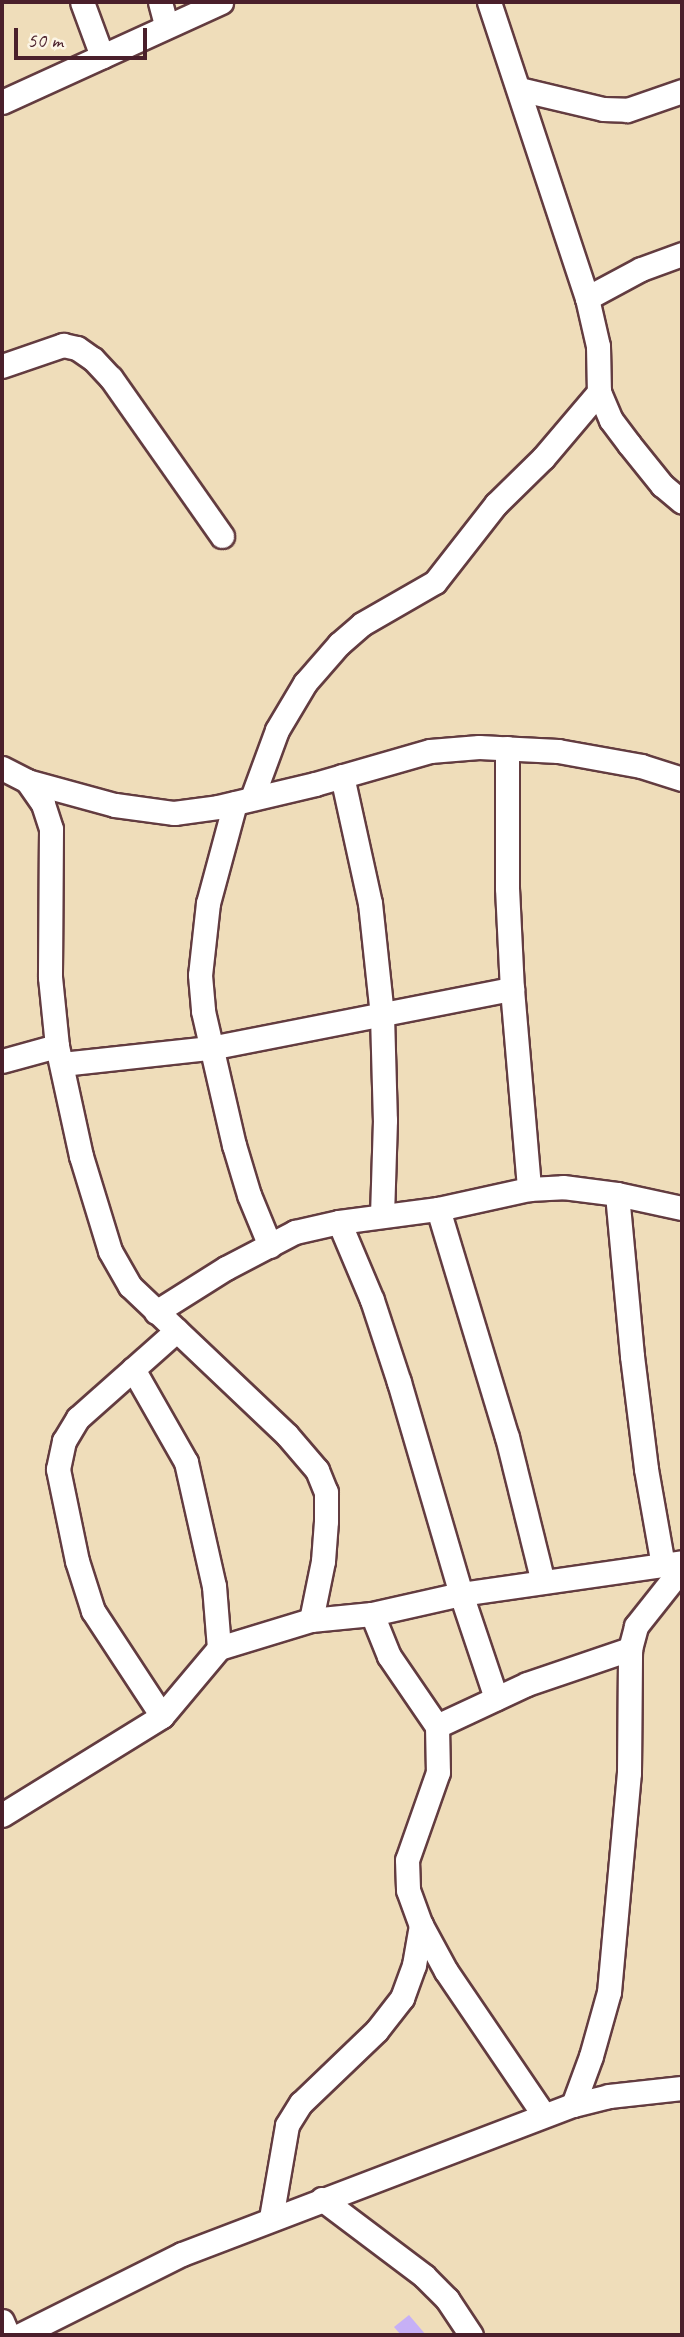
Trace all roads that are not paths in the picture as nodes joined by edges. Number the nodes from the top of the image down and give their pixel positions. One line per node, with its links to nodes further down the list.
1 (82, 2): 6 (street)
2 (160, 2): 5 (street)
3 (220, 2): 5 (street)
4 (489, 2): 7 (street)
5 (166, 24): 6 (street)
6 (102, 56): 9 (street)
7 (519, 89): 8 (street); 11 (street)
8 (682, 91)
9 (2, 102)
10 (682, 254): 11 (street)
11 (587, 298): 13 (street)
12 (2, 366): 15 (street)
13 (599, 392): 14 (street); 21 (street)
14 (682, 502)
15 (222, 536)
16 (507, 748): 18 (street); 19 (street); 22 (street)
17 (2, 768): 20 (street)
18 (342, 776): 21 (street); 23 (street)
19 (682, 779)
20 (27, 781): 21 (street); 25 (street)
21 (243, 800): 24 (street)
22 (512, 989): 23 (street); 27 (street)
23 (382, 1015): 24 (street); 31 (street)
24 (210, 1048): 25 (street); 33 (street)
25 (60, 1055): 26 (street); 34 (street)
26 (2, 1061)
27 (529, 1189): 28 (street); 30 (street)
28 (617, 1194): 29 (street); 37 (street)
29 (682, 1208)
30 (438, 1209): 31 (street); 38 (street)
31 (382, 1216): 32 (street)
32 (339, 1222): 33 (street); 39 (street)
33 (270, 1246): 34 (street)
34 (156, 1312): 35 (street)
35 (177, 1330): 36 (street); 41 (street)
36 (133, 1369): 42 (street); 45 (street)
37 (676, 1565): 38 (street); 43 (street)
38 (543, 1582): 39 (street)
39 (461, 1594): 40 (street); 44 (street)
40 (372, 1614): 41 (street); 46 (street)
41 (311, 1620): 42 (street)
42 (219, 1648): 45 (street)
43 (630, 1649): 44 (street); 50 (street)
44 (496, 1698): 46 (street)
45 (162, 1716): 47 (street)
46 (437, 1726): 48 (street)
47 (2, 1815)
48 (422, 1924): 51 (street); 53 (street)
49 (682, 2088): 50 (street)
50 (573, 2105): 51 (street)
51 (544, 2115): 52 (street)
52 (322, 2199): 53 (street); 57 (street)
53 (271, 2218): 56 (street)
54 (2, 2321): 55 (street)
55 (8, 2335)
56 (20, 2335)
57 (471, 2335)

